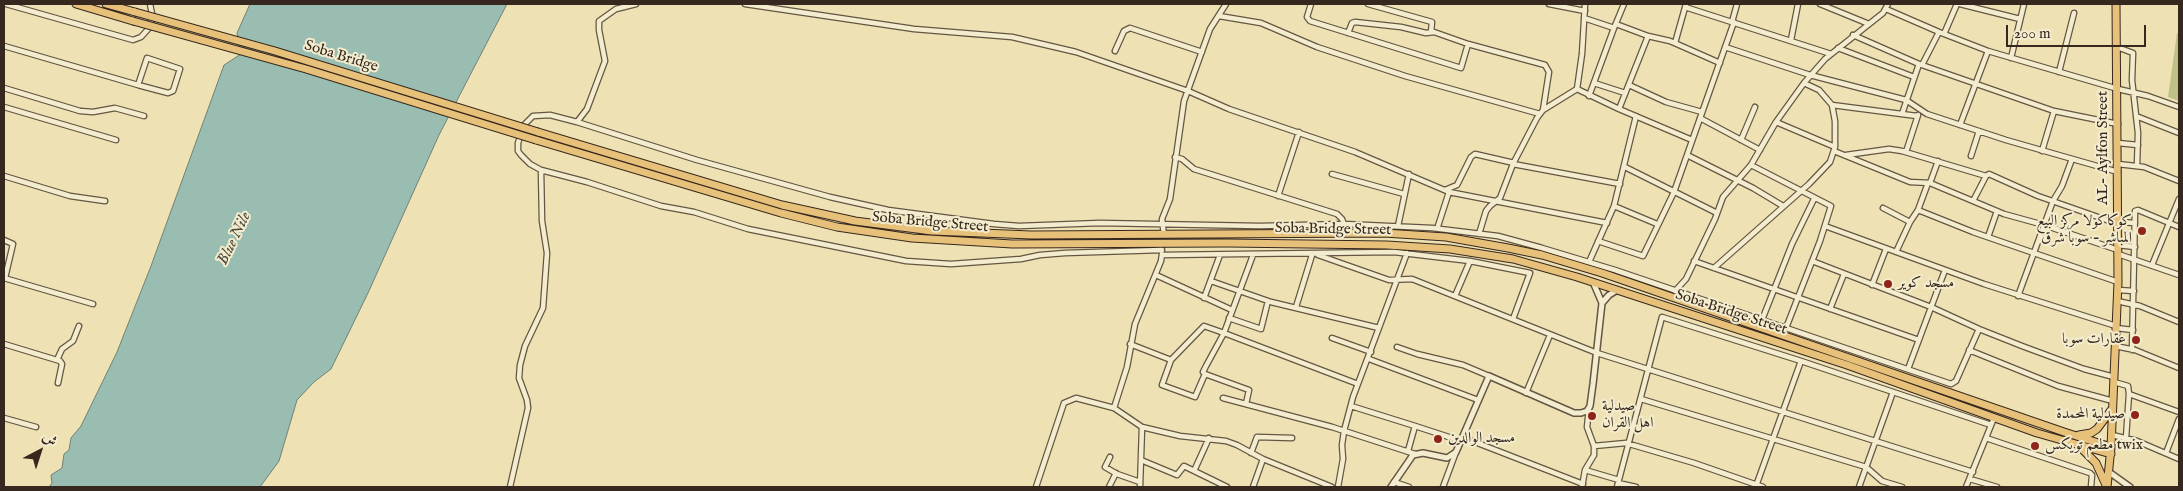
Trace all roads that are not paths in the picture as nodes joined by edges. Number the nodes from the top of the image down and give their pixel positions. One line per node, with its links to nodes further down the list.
1 (6, 4): 4 (street)
2 (76, 4): 86 (highway, Soba Bridge, bridge)
3 (106, 4): 86 (highway, Soba Bridge, bridge)
4 (150, 4)
5 (636, 4): 79 (street)
6 (744, 4): 59 (street)
7 (1226, 4): 23 (street)
8 (1311, 4): 31 (street)
9 (1368, 4): 29 (street)
10 (1549, 4): 21 (street)
11 (1585, 4): 21 (street)
12 (1624, 4): 28 (street)
13 (1737, 4): 26 (street)
14 (1798, 4): 34 (street)
15 (1823, 4): 27 (street)
16 (1958, 4): 25 (street); 30 (street)
17 (2024, 4): 25 (street)
18 (2116, 4): 39 (highway, AL- Aylfon Street)
19 (1686, 6): 26 (street); 35 (street)
20 (1887, 6): 27 (street); 30 (street)
21 (1585, 11): 24 (street)
22 (2074, 13): 48 (street)
23 (1219, 16): 43 (street); 71 (street)
24 (1584, 18): 28 (street); 57 (street)
25 (2020, 19): 45 (street)
26 (1733, 22): 34 (street); 38 (street)
27 (1869, 24): 32 (street)
28 (1615, 26): 33 (street); 51 (street)
29 (1431, 32): 31 (street); 36 (street)
30 (1941, 33): 42 (street); 47 (street)
31 (1348, 34): 36 (street)
32 (1853, 35): 40 (street); 47 (street)
33 (1648, 36): 35 (street); 55 (street)
34 (1792, 40): 44 (street)
35 (1675, 43): 46 (street)
36 (1468, 44): 71 (street)
37 (4, 46): 54 (street)
38 (1725, 47): 46 (street); 49 (street)
39 (2117, 47): 58 (highway, AL- Aylfon Street); 60 (street)
40 (1838, 48): 44 (street); 50 (street)
41 (1115, 50): 43 (street)
42 (1988, 50): 45 (street); 53 (street)
43 (1202, 52): 59 (street)
44 (1831, 54): 49 (street)
45 (2011, 58): 48 (street)
46 (1720, 63): 72 (street)
47 (1920, 64): 50 (street); 53 (street)
48 (2059, 72): 58 (street)
49 (1810, 75): 52 (street); 63 (street)
50 (1914, 77): 63 (street)
51 (1594, 83): 61 (street); 62 (street)
52 (1804, 83): 64 (street); 80 (street)
53 (1975, 83): 70 (street); 82 (street)
54 (138, 85): 54 (street)
55 (1629, 85): 61 (street); 72 (street)
56 (4, 88): 74 (street)
57 (1577, 89): 62 (street); 71 (street)
58 (2118, 89): 60 (street); 81 (highway, AL- Aylfon Street)
59 (1188, 91): 84 (street); 98 (street)
60 (2133, 92): 66 (street); 77 (street)
61 (1626, 93): 68 (street)
62 (1589, 96): 68 (street)
63 (1906, 100): 69 (street); 73 (street)
64 (1832, 105): 73 (street); 92 (street)
65 (1755, 107): 89 (street)
66 (2179, 107)
67 (4, 108): 87 (street)
68 (1619, 109): 75 (street)
69 (1920, 110): 76 (street); 82 (street)
70 (2054, 111): 81 (street); 94 (street)
71 (1542, 112): 102 (street)
72 (1702, 112): 78 (street)
73 (1902, 114): 76 (street)
74 (144, 116)
75 (1636, 116): 88 (street); 106 (street)
76 (1917, 116): 95 (street)
77 (2136, 116): 85 (street); 91 (street)
78 (1700, 118): 88 (street); 89 (street)
79 (577, 122): 107 (street); 142 (street)
80 (1776, 122): 92 (street); 93 (street)
81 (2118, 124): 90 (highway, AL- Aylfon Street)
82 (1960, 125): 83 (street)
83 (1979, 131): 94 (street); 99 (street)
84 (1299, 132): 110 (street); 121 (street)
85 (2179, 133)
86 (537, 136): 148 (highway, Soba Bridge Street); 156 (highway, Soba Bridge Street)
87 (116, 140)
88 (1692, 140): 96 (street)
89 (1741, 140): 93 (street)
90 (2118, 143): 91 (street); 103 (highway, AL- Aylfon Street)
91 (2138, 145): 105 (street)
92 (1835, 149): 97 (street); 118 (street)
93 (1760, 150): 104 (street)
94 (2042, 150): 100 (street)
95 (1906, 152): 97 (street); 101 (street)
96 (1687, 155): 113 (street); 119 (street)
97 (1845, 155): 115 (street)
98 (1175, 156): 121 (street); 142 (street)
99 (1971, 156)
100 (2072, 159): 108 (street); 126 (street)
101 (1938, 162): 112 (street); 115 (street)
102 (1513, 163): 116 (street); 117 (street); 127 (street)
103 (2118, 164): 105 (street); 108 (highway, AL- Aylfon Street)
104 (1751, 165): 113 (street); 118 (street)
105 (2137, 166): 114 (street)
106 (1625, 167): 116 (street); 119 (street)
107 (541, 170): 156 (street); 290 (street)
108 (2118, 172): 136 (highway, AL- Aylfon Street)
109 (1332, 174): 120 (street)
110 (1409, 174): 117 (street); 120 (street)
111 (4, 176): 124 (street)
112 (1986, 176): 125 (street); 126 (street)
113 (1738, 181): 129 (street); 133 (street)
114 (2179, 181)
115 (1929, 183): 125 (street); 131 (street)
116 (1620, 184): 128 (street)
117 (1447, 191): 127 (street); 144 (street)
118 (1800, 191): 122 (street); 129 (street)
119 (1674, 192): 133 (street); 141 (street)
120 (1404, 194): 140 (street)
121 (1278, 196): 139 (street)
122 (1814, 199): 145 (street); 183 (street)
123 (2179, 199): 138 (street)
124 (105, 201)
125 (1973, 201): 132 (street)
126 (2053, 201): 136 (street); 143 (street)
127 (1496, 202): 135 (street); 147 (street)
128 (1614, 206): 135 (street); 141 (street)
129 (1783, 206): 171 (street)
130 (1882, 208): 134 (street)
131 (1918, 210): 134 (street); 149 (street)
132 (1997, 211): 143 (street); 149 (street)
133 (1717, 213): 167 (street)
134 (1910, 222): 158 (street)
135 (1607, 223): 152 (street)
136 (2118, 223): 137 (street); 155 (highway, AL- Aylfon Street)
137 (2135, 223): 138 (street); 153 (street)
138 (2170, 223): 146 (street); 170 (street)
139 (1344, 224): 140 (street); 142 (street)
140 (1398, 224): 144 (street); 147 (street)
141 (1657, 224): 152 (street)
142 (1163, 225): 148 (street)
143 (2044, 225): 155 (street); 160 (street)
144 (1438, 226): 147 (street)
145 (1824, 226): 154 (street); 168 (street)
146 (2179, 227)
147 (1479, 233): 169 (street)
148 (1164, 235): 151 (highway, Soba Bridge Street)
149 (1988, 237): 160 (street)
150 (4, 240): 176 (street)
151 (1471, 241): 157 (highway); 186 (highway, Soba Bridge Street)
152 (1598, 241): 169 (street)
153 (2135, 247): 155 (street); 165 (street)
154 (1886, 249): 158 (street); 180 (street)
155 (2118, 249): 165 (street); 181 (highway, AL- Aylfon Street)
156 (1162, 250): 157 (highway, Soba Bridge Street); 161 (street); 174 (street)
157 (1469, 252): 179 (highway, Soba Bridge Street)
158 (1896, 252): 172 (street)
159 (1407, 253): 164 (street); 166 (street); 177 (street)
160 (2034, 253): 181 (street); 188 (street)
161 (1220, 255): 162 (street); 178 (street)
162 (1253, 255): 163 (street); 184 (street)
163 (1312, 255): 164 (street); 196 (street)
164 (1318, 255): 177 (street)
165 (2134, 259): 170 (street); 185 (street)
166 (1470, 260): 187 (street); 201 (street)
167 (1694, 261): 171 (street); 186 (street)
168 (1812, 261): 173 (street); 189 (street)
169 (1589, 262): 186 (street)
170 (2152, 265): 175 (street)
171 (1714, 268): 183 (street)
172 (1945, 270): 188 (street); 197 (street)
173 (1844, 274): 180 (street); 198 (street)
174 (1156, 275): 190 (street); 215 (street)
175 (2179, 276)
176 (4, 278): 194 (street)
177 (1398, 280): 187 (street); 206 (street)
178 (1211, 281): 184 (street); 190 (street)
179 (1593, 282): 182 (highway, Soba Bridge Street); 193 (street)
180 (1872, 285): 197 (street)
181 (2118, 286): 185 (street); 192 (highway, AL- Aylfon Street)
182 (1617, 290): 193 (street); 241 (highway, Soba Bridge Street)
183 (1774, 290): 189 (street); 202 (street)
184 (1239, 291): 191 (street); 199 (street)
185 (2134, 291): 195 (street)
186 (1673, 294): 202 (street); 236 (highway, Soba Bridge Street)
187 (1455, 296): 201 (street)
188 (2018, 296): 205 (street)
189 (1797, 297): 198 (street); 207 (street)
190 (1204, 298): 199 (street)
191 (1268, 301): 196 (street); 200 (street)
192 (2117, 301): 195 (street); 205 (highway, AL- Aylfon Street)
193 (1602, 303): 221 (street)
194 (93, 304)
195 (2133, 304): 203 (street); 209 (street)
196 (1296, 307): 206 (street)
197 (1932, 307): 208 (street); 213 (street)
198 (1830, 309): 213 (street)
199 (1232, 310): 200 (street)
200 (1229, 318): 210 (street)
201 (1512, 319): 211 (street)
202 (1762, 320): 207 (street)
203 (2179, 322)
204 (79, 326): 223 (street)
205 (2116, 327): 209 (street); 216 (highway, AL- Aylfon Street)
206 (1379, 328): 220 (street)
207 (1786, 328): 227 (street)
208 (1979, 329): 218 (street); 231 (street)
209 (2132, 330): 219 (street)
210 (1224, 334): 224 (street); 229 (street); 233 (street)
211 (1550, 335): 221 (street); 235 (street)
212 (1332, 338): 220 (street)
213 (1919, 340): 227 (street)
214 (4, 344): 223 (street)
215 (1130, 344): 224 (street); 245 (street)
216 (2115, 346): 219 (street); 231 (highway, AL- Aylfon Street)
217 (1398, 347): 230 (street)
218 (1969, 350): 227 (street); 243 (street)
219 (2132, 350): 226 (street)
220 (1371, 352): 222 (street)
221 (1597, 353): 228 (street); 246 (street)
222 (1369, 359): 233 (street); 240 (street)
223 (57, 360): 232 (street)
224 (1171, 360): 229 (street)
225 (1801, 360): 228 (street); 234 (street); 247 (street)
226 (2179, 368)
227 (1908, 369)
228 (1648, 370): 239 (street); 247 (street)
229 (1205, 374): 242 (street)
230 (1489, 376): 235 (street); 240 (street)
231 (2114, 380): 237 (street); 243 (highway, AL- Aylfon Street)
232 (58, 383)
233 (1358, 384): 244 (street)
234 (1893, 392): 251 (street); 264 (street)
235 (1526, 393): 246 (street)
236 (1958, 394): 241 (highway); 257 (highway, Soba Bridge Street)
237 (2129, 394): 248 (street); 262 (street)
238 (1222, 398): 242 (street)
239 (1641, 398): 260 (street); 265 (street)
240 (1478, 400): 263 (street)
241 (1955, 403): 251 (highway, Soba Bridge Street)
242 (1246, 404): 255 (street)
243 (2112, 405): 256 (highway, AL- Aylfon Street); 257 (highway)
244 (1351, 406): 252 (street); 255 (street)
245 (1114, 408): 254 (street); 291 (street)
246 (1589, 408): 267 (street)
247 (1783, 412): 260 (street); 264 (street)
248 (2179, 412)
249 (4, 418): 253 (street)
250 (2179, 419): 272 (street)
251 (1993, 422): 261 (street); 266 (highway, Soba Bridge Street)
252 (1416, 426): 263 (street); 269 (street)
253 (36, 427)
254 (1142, 427): 258 (street); 277 (street)
255 (1344, 431): 269 (street); 296 (street)
256 (2112, 435): 262 (street); 268 (highway, AL- Aylfon Street)
257 (2076, 436): 268 (highway, Soba Bridge Street)
258 (1209, 438): 271 (street); 280 (street)
259 (1292, 438): 271 (street)
260 (1774, 438): 278 (street); 289 (street)
261 (1986, 438): 281 (street); 306 (street)
262 (2126, 438): 272 (street)
263 (1462, 439): 270 (street); 288 (street)
264 (1875, 441): 278 (street); 281 (street)
265 (1628, 444): 267 (street); 286 (street); 289 (street)
266 (2078, 445): 268 (highway, Soba Bridge Street); 307 (highway)
267 (1594, 446): 279 (street)
268 (2111, 450): 282 (highway, AL- Aylfon Street)
269 (1408, 451): 273 (street)
270 (1456, 452): 273 (street); 299 (street)
271 (1251, 453): 275 (street)
272 (2166, 453): 276 (street)
273 (1415, 454): 285 (street)
274 (1110, 457): 283 (street)
275 (1263, 459): 294 (street); 295 (street)
276 (2179, 459)
277 (1141, 460): 280 (street); 287 (street)
278 (1866, 467): 302 (street); 303 (street)
279 (1585, 470): 286 (street); 288 (street)
280 (1194, 471): 293 (street)
281 (1973, 472): 284 (street)
282 (2109, 472): 307 (highway, AL- Aylfon Street); 308 (street)
283 (1116, 473): 287 (street); 292 (street)
284 (1970, 479): 304 (street); 305 (street)
285 (1394, 482): 297 (street); 298 (street)
286 (1618, 483): 300 (street)
287 (1140, 485)
288 (1582, 486)
289 (1756, 486): 301 (street)
290 (510, 487)
291 (1036, 487)
292 (1109, 487)
293 (1227, 487)
294 (1253, 487)
295 (1332, 487)
296 (1338, 487)
297 (1391, 487)
298 (1409, 487)
299 (1443, 487)
300 (1636, 487)
301 (1763, 487)
302 (1859, 487)
303 (1902, 487)
304 (1966, 487)
305 (1997, 487)
306 (2091, 487)
307 (2107, 487)
308 (2130, 487)

